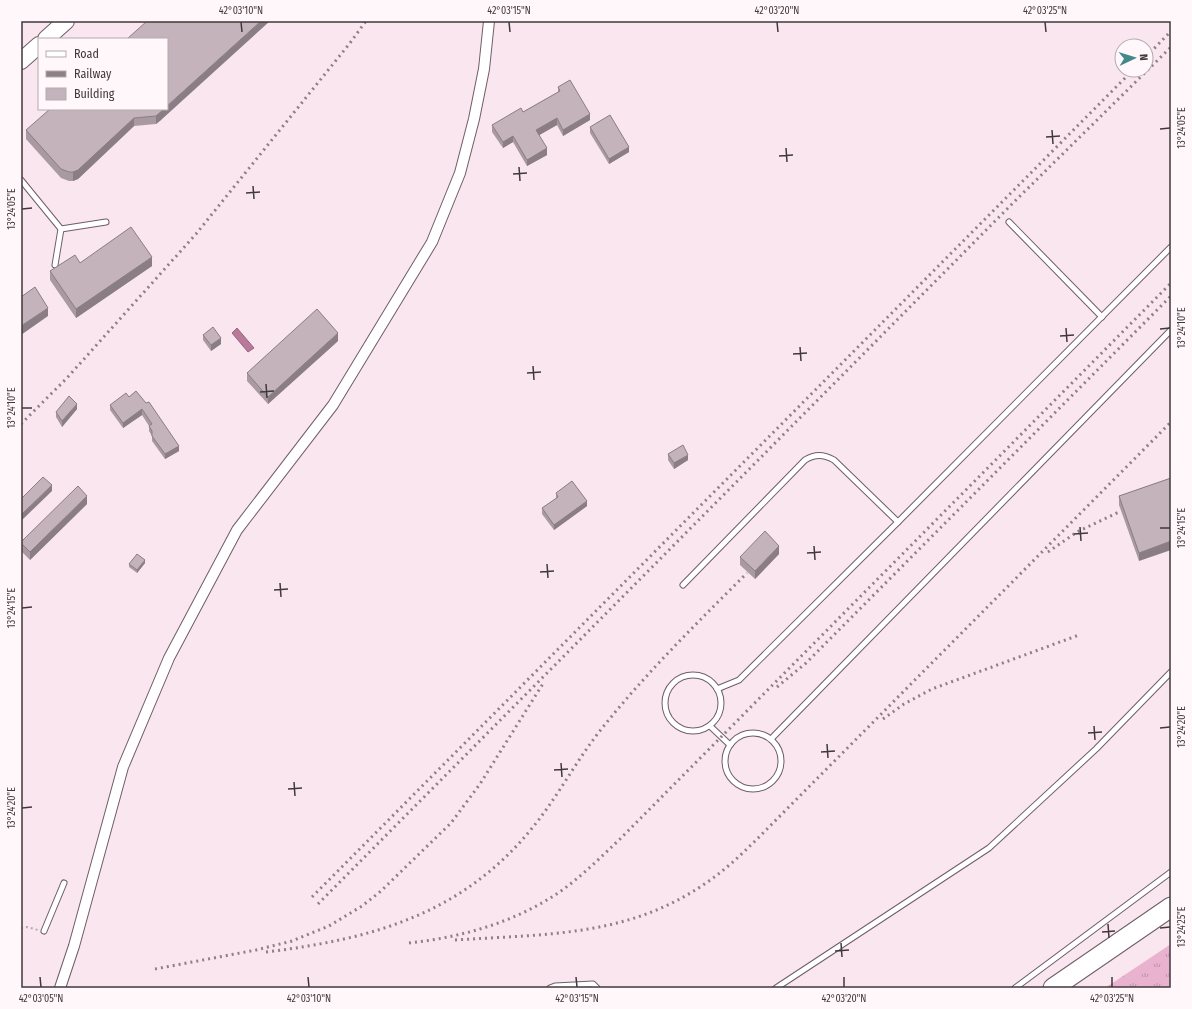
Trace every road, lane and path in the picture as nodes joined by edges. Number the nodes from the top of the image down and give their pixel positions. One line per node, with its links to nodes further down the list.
1 (66, 21): 3 (main road)
2 (489, 21): 27 (street)
3 (47, 38)
4 (38, 46): 5 (main road)
5 (21, 61)
6 (21, 180): 9 (lane)
7 (106, 222): 9 (lane)
8 (1009, 222): 12 (lane)
9 (61, 229): 11 (lane)
10 (1171, 247): 12 (lane)
11 (55, 265)
12 (1102, 317): 14 (lane)
13 (1171, 330): 19 (lane)
14 (898, 522): 15 (lane); 17 (lane)
15 (683, 585)
16 (1171, 672): 30 (lane)
17 (717, 689): 18 (lane); 18 (lane)
18 (710, 726): 20 (lane)
19 (772, 739): 20 (lane); 20 (lane)
20 (730, 745)
21 (1171, 872): 31 (lane)
22 (64, 883): 26 (lane)
23 (1171, 906): 32 (highway)
24 (1171, 920): 33 (highway)
25 (21, 928): 26 (path)
26 (44, 931)
27 (60, 988)
28 (550, 988): 29 (lane)
29 (597, 988)
30 (776, 988)
31 (1015, 988)
32 (1054, 988)
33 (1074, 988)

